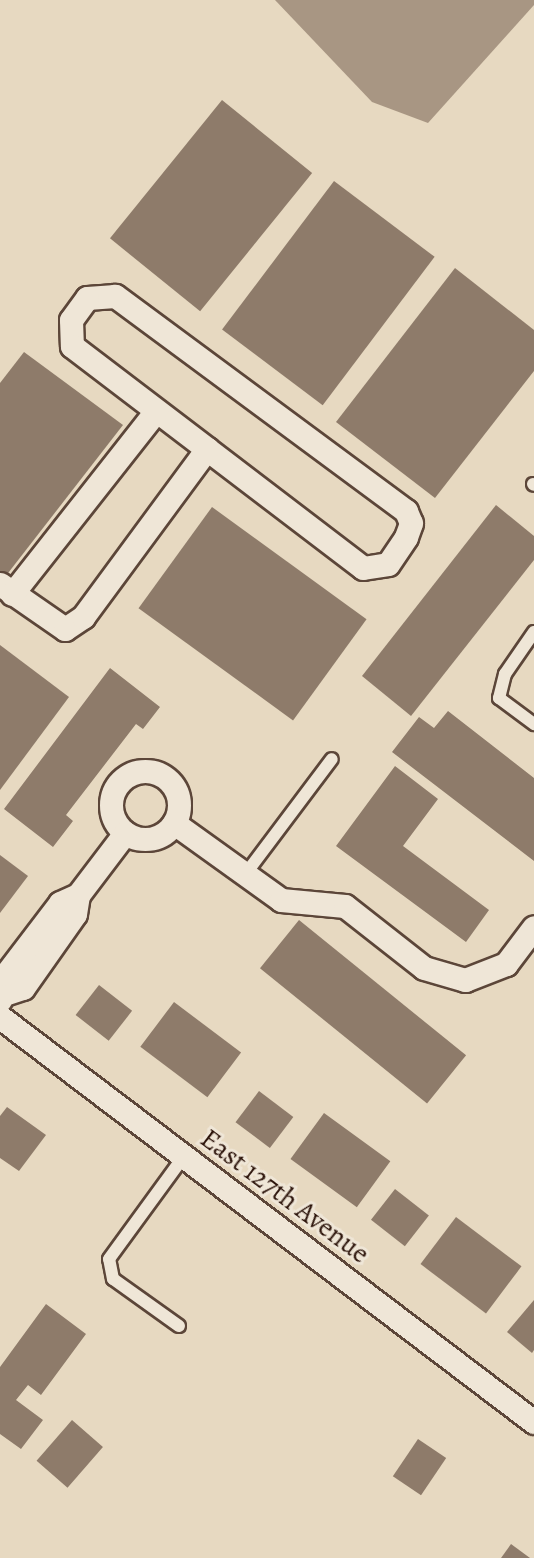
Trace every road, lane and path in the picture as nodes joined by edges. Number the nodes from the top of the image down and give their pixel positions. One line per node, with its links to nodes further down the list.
1 (156, 411): 2 (street); 2 (street); 3 (street)
2 (207, 449): 3 (street)
3 (6, 589)
4 (534, 632): 5 (lane)
5 (534, 724)
6 (332, 759): 9 (lane)
7 (174, 823): 8 (street); 8 (street); 9 (street)
8 (125, 833): 11 (street)
9 (244, 876): 10 (street)
10 (534, 927)
11 (2, 997)
12 (0, 1017): 13 (street, East 127th Avenue)
13 (184, 1156): 14 (lane); 15 (street, East 127th Avenue)
14 (179, 1326)
15 (534, 1422)

